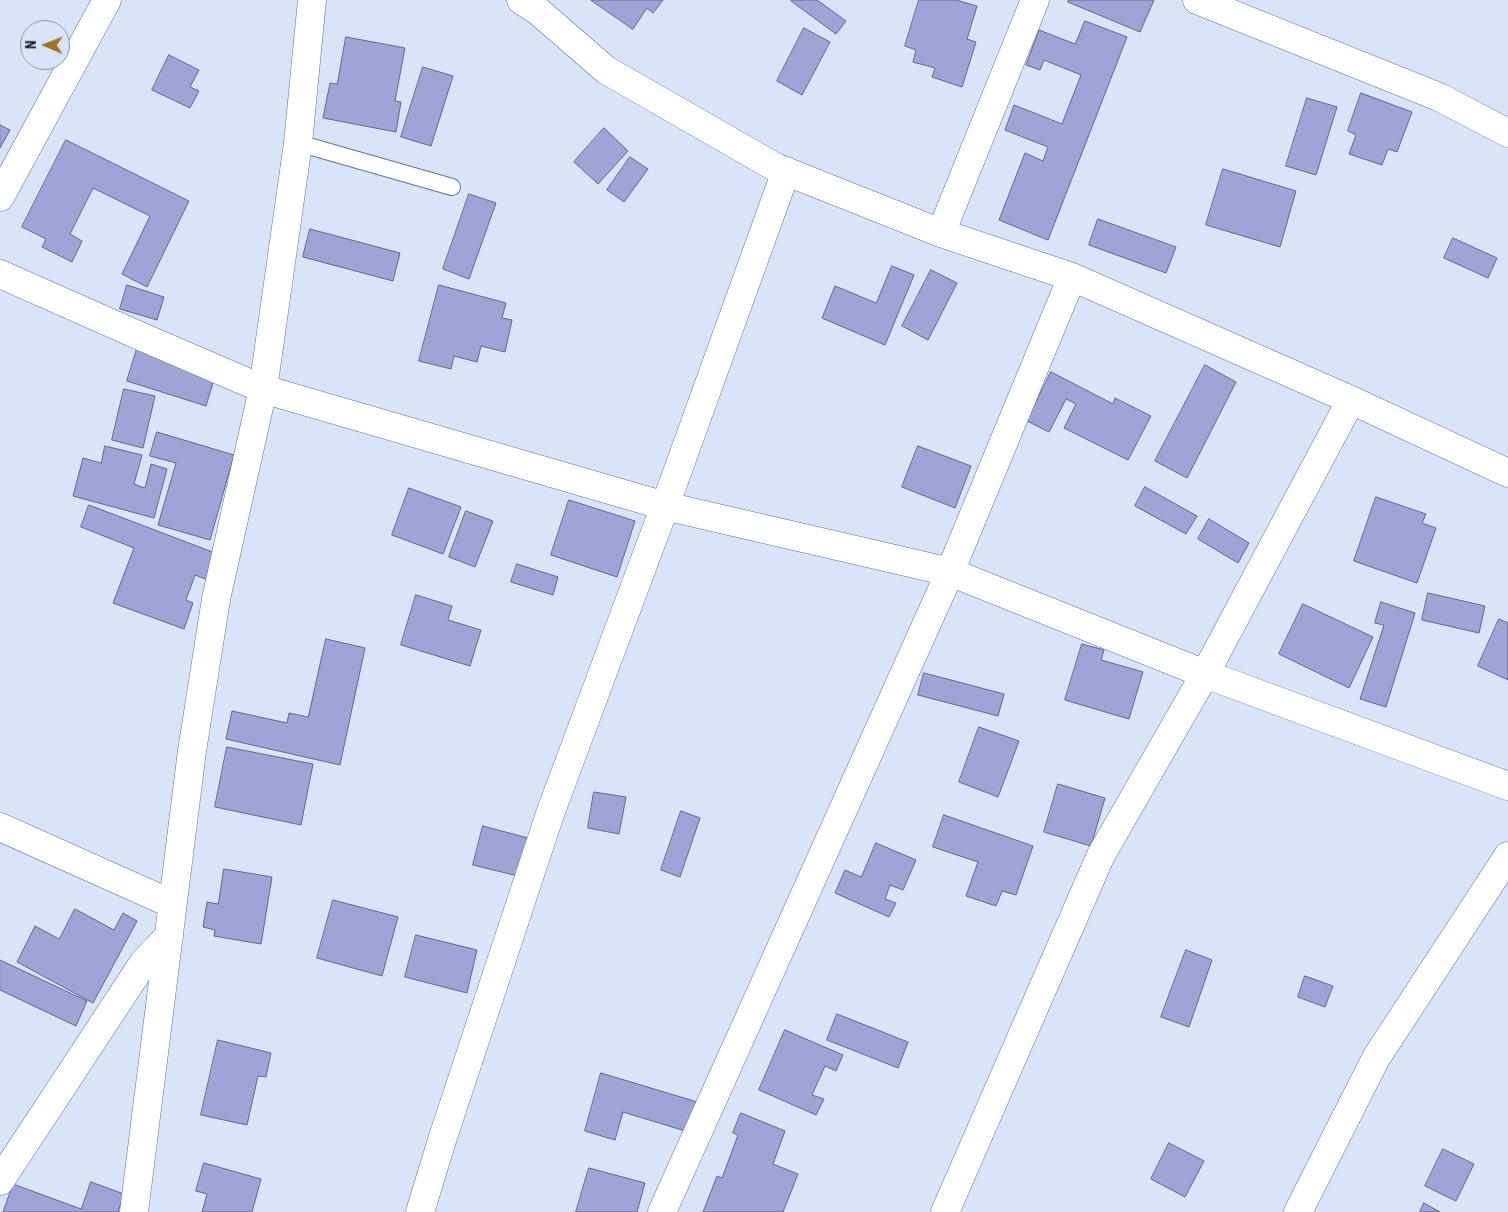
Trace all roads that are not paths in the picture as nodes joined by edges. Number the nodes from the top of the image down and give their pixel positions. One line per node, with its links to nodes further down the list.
1 (107, 0): 10 (street)
2 (312, 0): 7 (street)
3 (1035, 0): 11 (street)
4 (1197, 0): 6 (street)
5 (535, 4): 8 (street)
6 (1508, 133)
7 (298, 143): 9 (lane); 14 (street)
8 (786, 171): 11 (street); 17 (street)
9 (452, 186)
10 (0, 197)
11 (941, 233): 13 (street)
12 (0, 274): 14 (street)
13 (1072, 277): 15 (street); 18 (street)
14 (263, 389): 17 (street); 23 (street)
15 (1351, 400): 16 (street); 19 (street)
16 (1508, 473)
17 (665, 506): 18 (street); 27 (street)
18 (950, 572): 19 (street); 28 (street)
19 (1205, 674): 20 (street); 29 (street)
20 (1508, 786)
21 (0, 827): 23 (street)
22 (1508, 856): 30 (street)
23 (172, 904): 24 (street)
24 (169, 936): 25 (street); 26 (street)
25 (0, 1181)
26 (134, 1212)
27 (420, 1212)
28 (662, 1212)
29 (945, 1212)
30 (1298, 1212)

